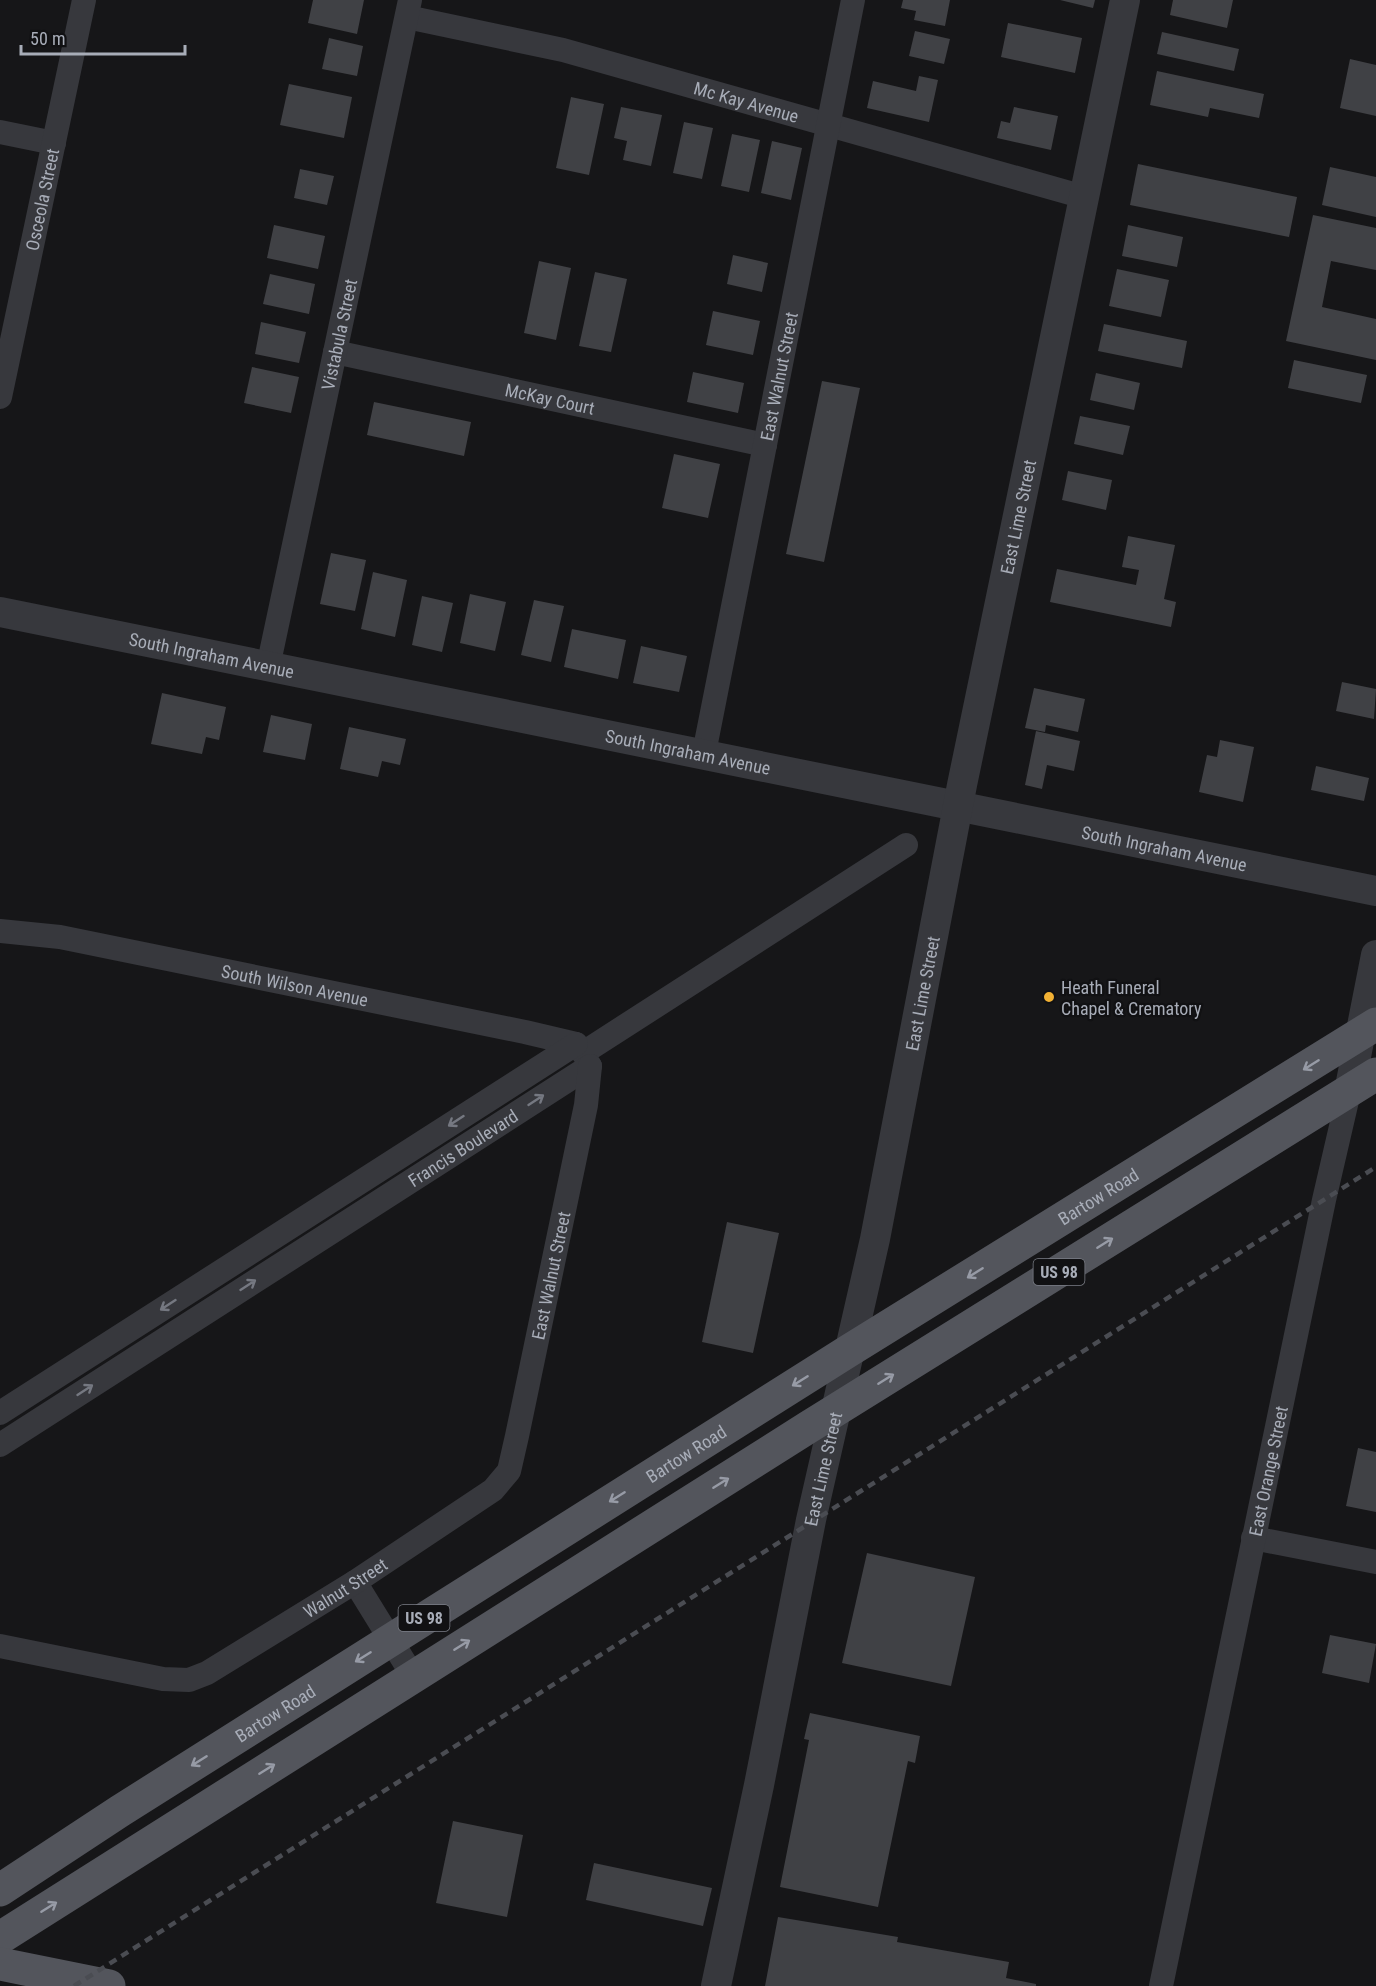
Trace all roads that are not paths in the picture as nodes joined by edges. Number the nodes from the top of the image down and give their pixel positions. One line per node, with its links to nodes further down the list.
1 (84, 0): 7 (street, Osceola Street)
2 (853, 0): 5 (street, East Walnut Street)
3 (1125, 0): 8 (street, East Lime Street)
4 (408, 8): 5 (street, Mc Kay Avenue); 9 (street, Vistabula Street)
5 (827, 125): 8 (street, Mc Kay Avenue); 11 (street, East Walnut Street)
6 (0, 132): 7 (street)
7 (54, 143): 10 (street, Osceola Street)
8 (1084, 196): 15 (street, East Lime Street)
9 (335, 352): 11 (street, McKay Court); 13 (street, Vistabula Street)
10 (0, 397)
11 (765, 445): 14 (street, East Walnut Street)
12 (0, 612): 13 (street, South Ingraham Avenue)
13 (268, 667): 14 (street, South Ingraham Avenue)
14 (704, 753): 15 (street, South Ingraham Avenue)
15 (958, 806): 17 (street, South Ingraham Avenue); 26 (street, East Lime Street)
16 (906, 845): 21 (street, Francis Boulevard)
17 (1376, 891)
18 (0, 931): 21 (street, South Wilson Avenue)
19 (1376, 955): 20 (street, East Orange Street)
20 (1368, 1029): 23 (street, East Orange Street); 26 (main road, Bartow Road / US 98, one-way to 26)
21 (583, 1054): 24 (street, Francis Boulevard, one-way to 24); 25 (street, Francis Boulevard, one-way to 21); 32 (street, East Walnut Street)
22 (1376, 1074): 23 (main road, US 98)
23 (1349, 1092): 28 (main road, US 98, one-way to 23); 33 (street, East Orange Street)
24 (300, 1220): 25 (street); 27 (street, Francis Boulevard, one-way to 27)
25 (315, 1242): 30 (street, Francis Boulevard, one-way to 25)
26 (849, 1350): 28 (street, East Lime Street); 36 (main road, Bartow Road / US 98, one-way to 36)
27 (31, 1393): 29 (street, Francis Boulevard); 30 (street)
28 (836, 1410): 38 (main road, US 98, one-way to 28); 43 (street, East Lime Street)
29 (0, 1413)
30 (46, 1415): 31 (street, Francis Boulevard)
31 (0, 1444)
32 (500, 1481): 35 (street, Walnut Street)
33 (1253, 1538): 34 (street); 44 (street, East Orange Street)
34 (1376, 1562)
35 (355, 1582): 36 (street); 37 (street, Walnut Street)
36 (391, 1639): 38 (street); 39 (main road, Bartow Road / US 98, one-way to 39)
37 (0, 1646)
38 (413, 1676): 40 (main road, US 98, one-way to 38)
39 (0, 1890)
40 (0, 1938)
41 (0, 1964): 42 (main road)
42 (110, 1986)
43 (716, 1986)
44 (1161, 1986)

